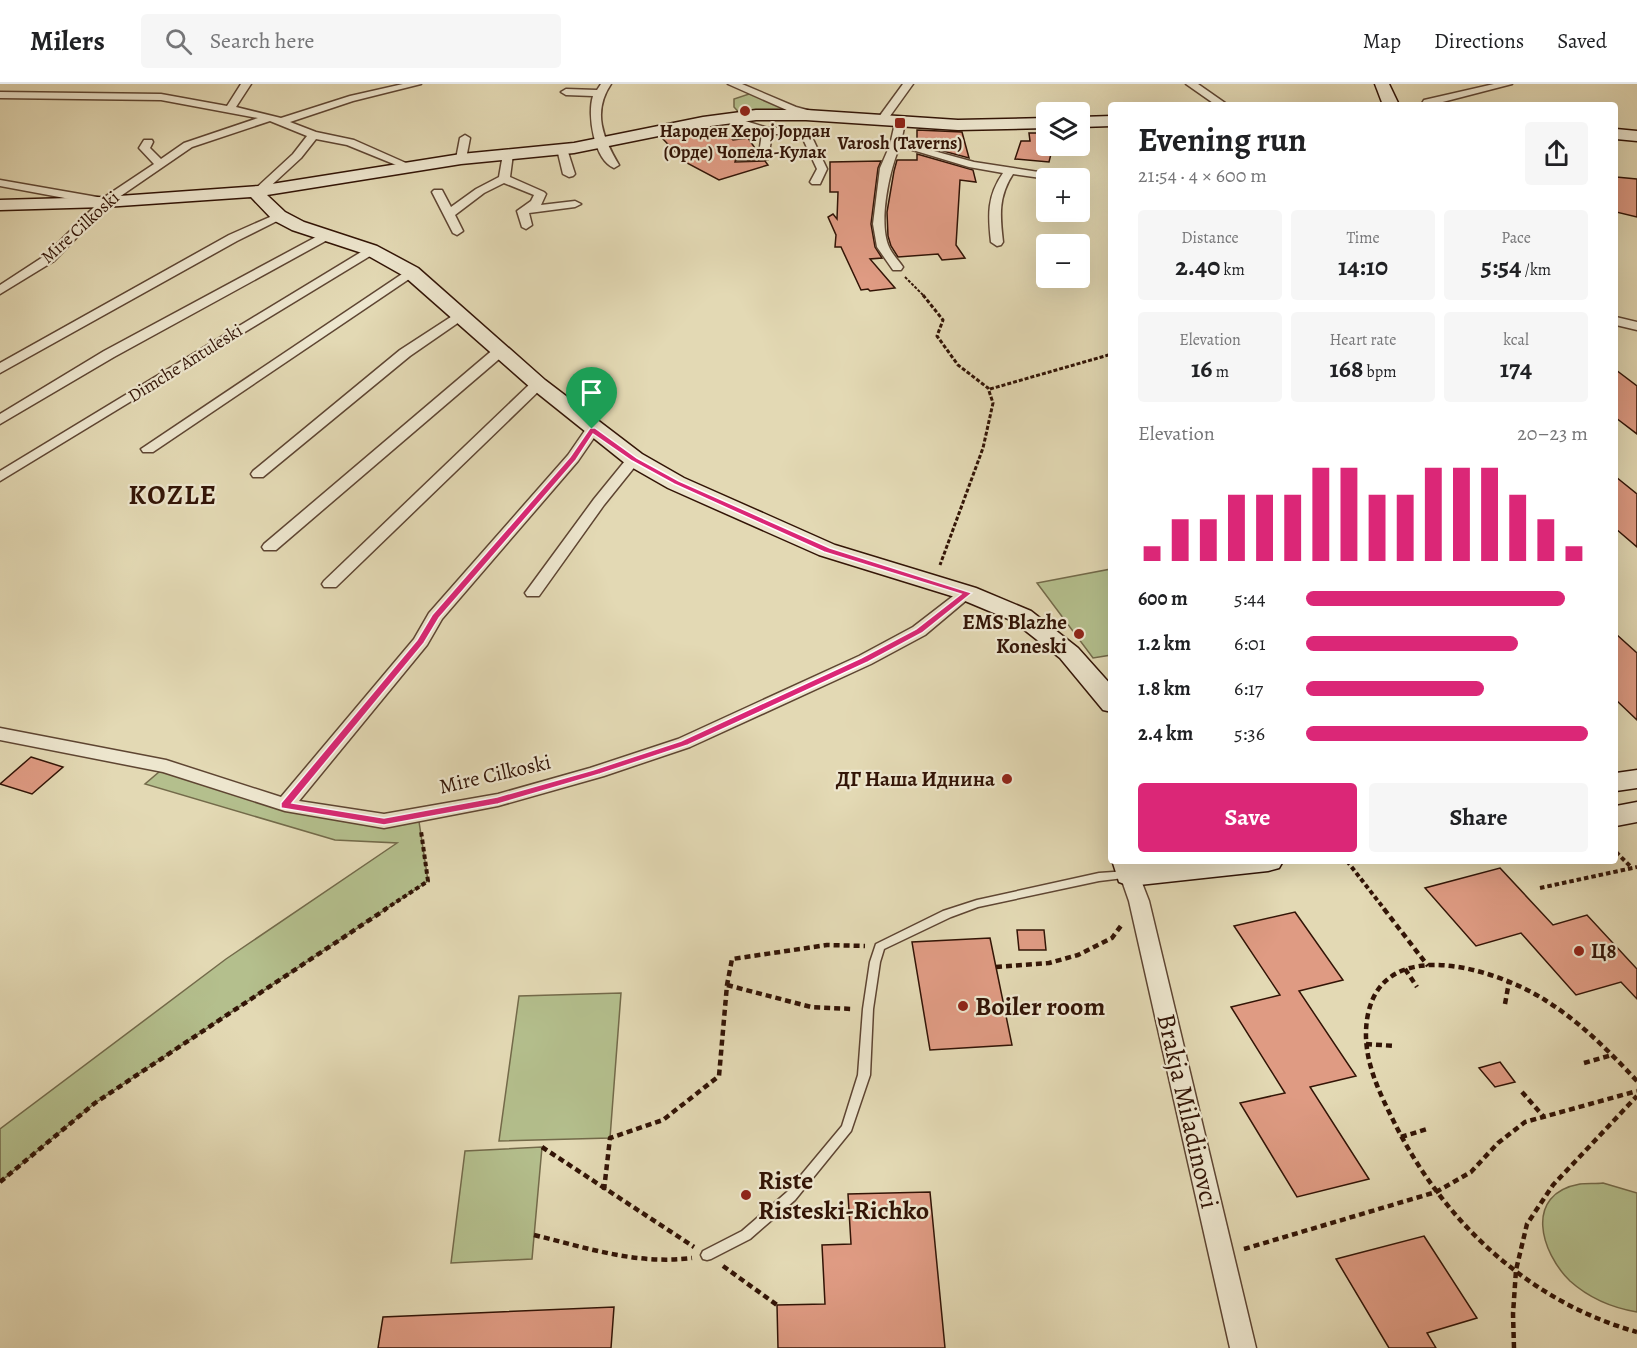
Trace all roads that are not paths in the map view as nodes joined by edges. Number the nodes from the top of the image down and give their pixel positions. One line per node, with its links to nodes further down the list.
1 (246, 84): 14 (street)
2 (416, 84): 17 (street, Mire Cilkoski)
3 (733, 84): 15 (street)
4 (908, 84): 18 (street)
5 (1191, 84): 11 (street)
6 (1382, 84): 12 (street)
7 (1508, 84): 13 (street)
8 (603, 88): 9 (street); 29 (street)
9 (566, 92)
10 (0, 95): 14 (street)
11 (1218, 102)
12 (1390, 102)
13 (1428, 102)
14 (230, 109): 17 (street)
15 (828, 117): 16 (street); 18 (street)
16 (726, 118): 23 (street); 29 (street)
17 (276, 119): 25 (street); 35 (street, Mire Cilkoski)
18 (881, 121): 21 (street)
19 (1090, 122): 20 (street)
20 (1108, 122)
21 (900, 123): 22 (street); 30 (street)
22 (1036, 123)
23 (767, 131): 33 (street); 42 (street)
24 (1618, 134): 26 (street)
25 (313, 135): 37 (street); 44 (street)
26 (1637, 136)
27 (465, 138): 34 (street)
28 (148, 142): 35 (street)
29 (601, 143): 31 (street); 36 (street)
30 (895, 145): 38 (street); 57 (street)
31 (562, 149): 32 (street); 39 (street)
32 (508, 154): 34 (street); 41 (street)
33 (741, 158)
34 (461, 159): 37 (street)
35 (160, 164): 46 (street, Mire Cilkoski)
36 (614, 165)
37 (410, 167): 44 (street)
38 (1010, 171): 40 (street); 55 (street)
39 (569, 174)
40 (1036, 174)
41 (504, 179): 49 (street); 50 (street)
42 (816, 182)
43 (0, 183): 46 (street)
44 (259, 191): 46 (street); 51 (street)
45 (438, 192): 50 (street)
46 (105, 202): 48 (street); 59 (street, Mire Cilkoski)
47 (575, 204): 49 (street)
48 (0, 205)
49 (523, 211): 52 (street)
50 (450, 213): 53 (street)
51 (279, 216): 54 (street); 64 (street)
52 (526, 225)
53 (457, 231)
54 (327, 235): 56 (street); 66 (street, Dimche Antuleski)
55 (997, 242)
56 (371, 250): 58 (street); 71 (street, Dimche Antuleski)
57 (897, 267)
58 (411, 272): 60 (street); 68 (street)
59 (0, 290)
60 (460, 315): 63 (street); 70 (street)
61 (1618, 321): 62 (street)
62 (1637, 326)
63 (500, 351): 65 (street); 72 (street)
64 (0, 369)
65 (538, 384): 67 (street); 73 (street)
66 (0, 420)
67 (592, 429): 69 (street); 78 (street)
68 (148, 448)
69 (634, 459): 74 (street); 75 (street)
70 (258, 474)
71 (0, 477)
72 (270, 547)
73 (330, 584)
74 (967, 593): 76 (street); 78 (street, Mire Cilkoski)
75 (533, 594)
76 (1108, 699)
77 (0, 734): 78 (street, Mire Cilkoski)
78 (285, 805)
79 (1637, 812): 80 (street)
80 (1618, 816)
81 (1223, 864): 82 (street)
82 (1132, 879): 83 (lane); 84 (street, Brakja Miladinovci)
83 (707, 1255)
84 (1243, 1348)

